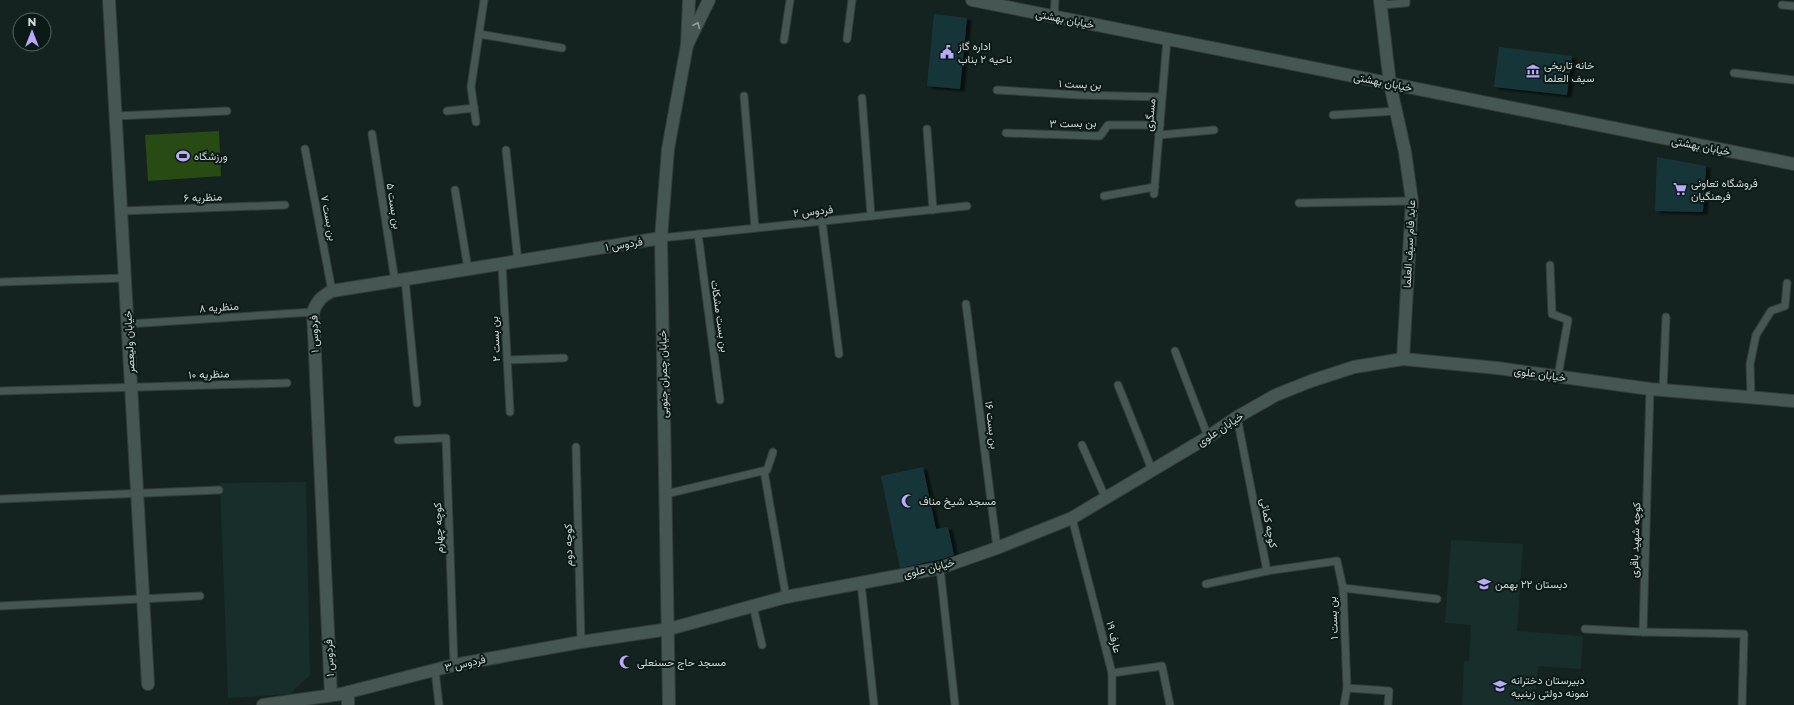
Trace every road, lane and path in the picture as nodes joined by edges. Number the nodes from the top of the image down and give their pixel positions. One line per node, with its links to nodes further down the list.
1 (109, 0): 33 (street, خیابان ولیعصر)
2 (484, 0): 15 (lane)
3 (689, 0): 19 (street, خیابان چمران جنوبی)
4 (709, 0): 19 (street, خیابان چمران جنوبی, one-way to 4)
5 (790, 0): 18 (lane)
6 (852, 0): 16 (lane)
7 (972, 0): 10 (street, خیابان بهشتی)
8 (1055, 0): 14 (lane)
9 (1406, 0): 11 (lane)
10 (991, 2): 14 (street, خیابان بهشتی)
11 (1380, 3): 23 (street, عابد فام سیف العلما)
12 (1782, 5): 13 (lane)
13 (1794, 6)
14 (1054, 16): 17 (street, خیابان بهشتی)
15 (479, 34): 20 (lane); 28 (lane)
16 (847, 39)
17 (1167, 39): 23 (street, خیابان بهشتی); 26 (lane, مسگری)
18 (784, 40)
19 (687, 45): 56 (street, خیابان چمران جنوبی)
20 (562, 48)
21 (1734, 73): 22 (lane)
22 (1794, 80)
23 (1390, 84): 30 (street, عابد فام سیف العلما); 43 (street, خیابان بهشتی)
24 (997, 90): 26 (lane, بن بست ۱)
25 (744, 96): 54 (lane)
26 (1162, 97): 35 (lane, مسگری)
27 (862, 98): 52 (lane)
28 (474, 108): 31 (lane); 34 (lane)
29 (227, 110): 33 (lane)
30 (1396, 111): 32 (lane); 46 (street, عابد فام سیف العلما)
31 (447, 112)
32 (1333, 115)
33 (116, 116): 51 (street, خیابان ولیعصر)
34 (476, 122)
35 (1160, 125): 38 (lane, بن بست ۳); 40 (lane, مسگری)
36 (927, 129): 50 (lane)
37 (1214, 130): 40 (lane)
38 (1006, 133)
39 (372, 134): 62 (lane, بن بست ۵)
40 (1159, 135): 45 (lane, مسگری)
41 (305, 149): 65 (lane, بن بست ۷)
42 (506, 150): 57 (lane)
43 (1794, 164)
44 (455, 190): 60 (lane)
45 (1104, 196)
46 (1412, 201): 47 (lane); 73 (street, عابد فام سیف العلما)
47 (1299, 203)
48 (285, 205): 51 (lane, منظریه ۶)
49 (967, 206): 50 (lane, فردوس ۲)
50 (933, 210): 52 (lane, فردوس ۲)
51 (121, 211): 61 (street, خیابان ولیعصر)
52 (871, 216): 53 (lane, فردوس ۲)
53 (822, 221): 54 (lane, فردوس ۲); 71 (lane)
54 (755, 228): 55 (lane, فردوس ۲)
55 (698, 234): 56 (lane, فردوس ۲); 83 (lane, بن بست مشکات)
56 (661, 238): 57 (street, فردوس ۱); 97 (street, خیابان چمران جنوبی)
57 (518, 262): 58 (street, فردوس ۱)
58 (502, 264): 60 (street, فردوس ۱); 74 (lane, بن بست ۲)
59 (1550, 265): 75 (lane)
60 (468, 269): 62 (street, فردوس ۱)
61 (125, 278): 63 (lane); 69 (street, خیابان ولیعصر)
62 (400, 280): 65 (street, فردوس ۱); 85 (lane, بن بست ۵)
63 (0, 282)
64 (1787, 283): 82 (lane)
65 (332, 291): 67 (street, فردوس ۱)
66 (966, 304): 101 (lane, بن بست ۱۶)
67 (313, 312): 69 (lane, منظریه ۸); 124 (street, فردوس ۱)
68 (1666, 317): 80 (lane)
69 (128, 324): 78 (street, خیابان ولیعصر)
70 (1175, 350): 88 (lane)
71 (839, 354)
72 (564, 358): 74 (lane)
73 (1403, 359): 75 (street, خیابان علوی); 87 (street, خیابان علوی)
74 (507, 360): 86 (lane, بن بست ۲)
75 (1558, 376): 79 (street, خیابان علوی)
76 (287, 383): 78 (lane, منظریه ۱۰)
77 (1118, 385): 93 (lane)
78 (131, 388): 81 (lane, منظریه ۱۰); 96 (street, خیابان ولیعصر)
79 (1650, 389): 80 (street, خیابان علوی); 115 (lane, کوچه شهید باقری)
80 (1663, 390): 82 (street, خیابان علوی)
81 (0, 391)
82 (1751, 397): 84 (street, خیابان علوی)
83 (720, 400)
84 (1794, 401)
85 (417, 403)
86 (510, 412)
87 (1237, 417): 88 (street, خیابان علوی); 103 (lane, کوچه کمائی)
88 (1208, 437): 93 (street, خیابان علوی)
89 (398, 440): 118 (lane, کوچه چهارم)
90 (1082, 445): 98 (lane)
91 (576, 447): 116 (lane, کوچه دوم)
92 (773, 452): 94 (lane)
93 (1152, 470): 98 (street, خیابان علوی)
94 (764, 471): 97 (lane); 108 (lane)
95 (219, 490): 96 (lane)
96 (137, 493): 99 (lane); 109 (street, خیابان ولیعصر)
97 (666, 494): 113 (street, خیابان چمران جنوبی)
98 (1106, 498): 100 (street, خیابان علوی)
99 (0, 499)
100 (1072, 518): 101 (street, خیابان علوی); 120 (lane, عارف ۱۹)
101 (997, 548): 102 (street, خیابان علوی)
102 (940, 568): 104 (street, خیابان علوی); 130 (lane)
103 (1267, 571): 105 (lane); 106 (lane, بن بست ۱)
104 (861, 583): 108 (street, خیابان علوی); 129 (lane)
105 (1206, 584)
106 (1343, 588): 110 (lane); 122 (lane, بن بست ۱)
107 (200, 596): 109 (lane)
108 (786, 597): 112 (street, خیابان علوی)
109 (143, 599): 111 (lane); 121 (street, خیابان ولیعصر)
110 (1437, 599)
111 (0, 606)
112 (753, 606): 113 (street, خیابان علوی); 117 (lane)
113 (669, 629): 116 (street, فردوس ۳); 128 (street, خیابان چمران جنوبی)
114 (1585, 630): 115 (lane)
115 (1643, 632): 135 (lane)
116 (581, 642): 118 (street, فردوس ۳)
117 (762, 645)
118 (454, 665): 119 (street, فردوس ۳)
119 (435, 670): 123 (street, فردوس ۳); 127 (lane)
120 (1112, 673): 131 (lane, عارف ۱۹); 132 (lane)
121 (148, 684)
122 (1347, 688): 133 (lane, بن بست ۱); 134 (lane)
123 (348, 692): 124 (street, فردوس ۳); 126 (street)
124 (330, 695): 125 (street, فردوس ۳)
125 (263, 705)
126 (348, 705)
127 (439, 705)
128 (669, 705)
129 (874, 705)
130 (955, 705)
131 (1112, 705)
132 (1170, 705)
133 (1344, 705)
134 (1388, 705)
135 (1742, 705)

